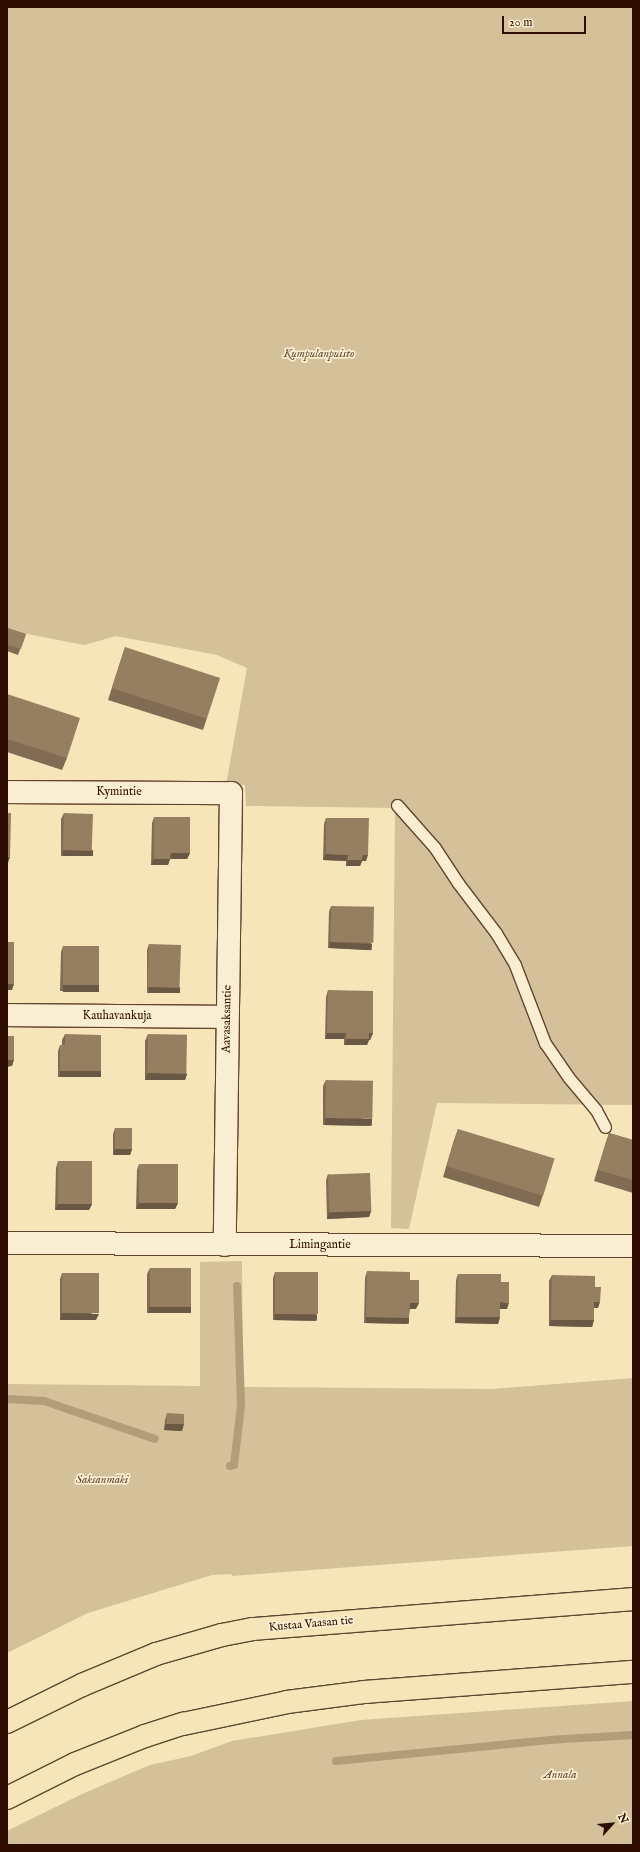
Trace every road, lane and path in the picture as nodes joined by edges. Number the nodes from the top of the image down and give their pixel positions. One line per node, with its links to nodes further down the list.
1 (7, 792): 2 (street, Kymintie)
2 (231, 793): 5 (street, Aavasaksantie)
3 (397, 806): 6 (lane)
4 (7, 1016): 5 (street, Kauhavankuja)
5 (227, 1017): 8 (street, Aavasaksantie)
6 (605, 1127)
7 (7, 1242): 8 (street, Limingantie)
8 (225, 1246): 9 (street, Limingantie)
9 (633, 1246)
10 (633, 1598): 12 (main road, Kustaa Vaasan tie)
11 (633, 1672): 13 (main road)
12 (7, 1722)
13 (7, 1798)

